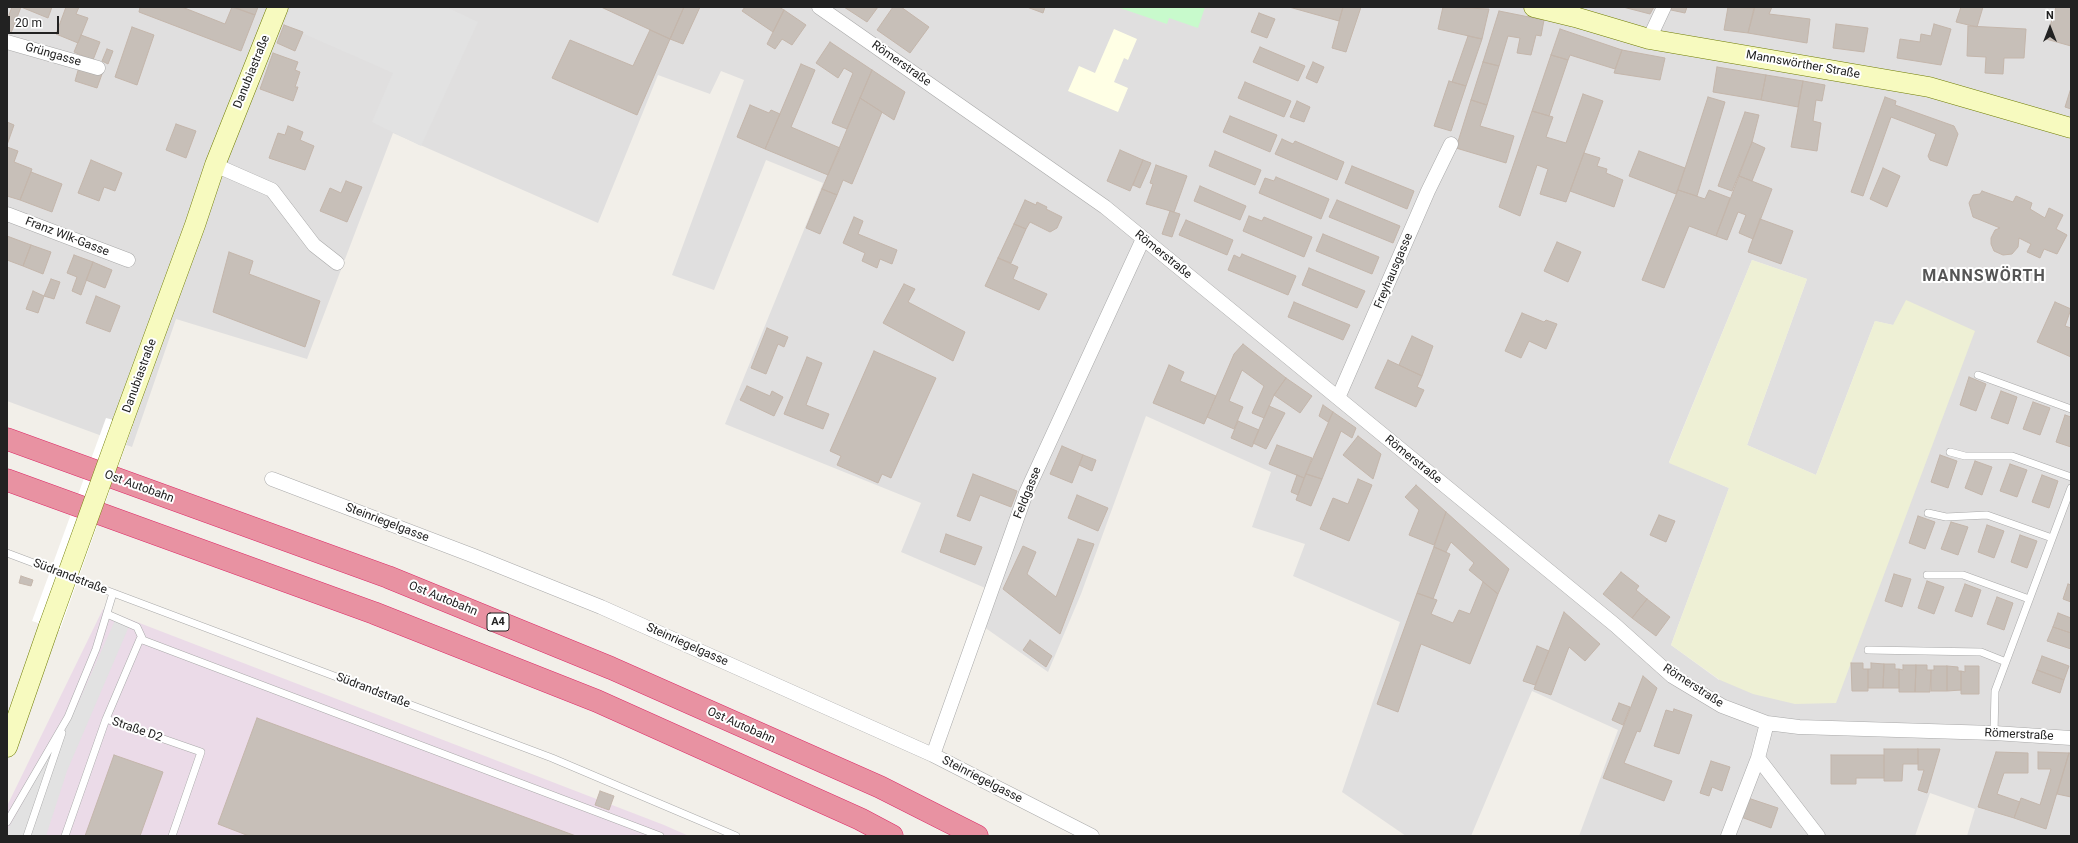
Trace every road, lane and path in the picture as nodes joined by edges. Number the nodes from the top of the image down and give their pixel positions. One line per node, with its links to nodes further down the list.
1 (278, 7): 10 (street, Danubiastraße)
2 (819, 7): 12 (street, Römerstraße)
3 (1534, 7): 5 (street, Mannswörther Straße)
4 (1664, 7): 5 (street)
5 (1649, 39): 8 (street, Mannswörther Straße)
6 (7, 42): 7 (street, Grüngasse)
7 (98, 68)
8 (2071, 128)
9 (1451, 144): 16 (street, Freyhausgasse)
10 (215, 165): 14 (street); 39 (street, Danubiastraße, bridge)
11 (7, 214): 13 (street, Franz Wlk-Gasse)
12 (1143, 240): 16 (street, Römerstraße); 40 (street, Feldgasse)
13 (128, 260)
14 (337, 263)
15 (1978, 375): 17 (lane)
16 (1338, 398): 36 (street, Römerstraße)
17 (2071, 410)
18 (7, 439): 49 (highway, Ost Autobahn / A4)
19 (1950, 452): 20 (lane)
20 (2071, 477)
21 (272, 479): 40 (street, Steinriegelgasse)
22 (7, 480): 48 (highway)
23 (2071, 488): 25 (lane)
24 (1928, 513): 25 (lane)
25 (2052, 538): 29 (lane)
26 (7, 553): 28 (lane, Südrandstraße)
27 (1927, 575): 29 (lane)
28 (114, 593): 30 (lane); 47 (lane, Südrandstraße)
29 (2029, 599): 33 (lane)
30 (107, 614): 31 (lane); 34 (lane)
31 (143, 640): 35 (lane); 46 (lane)
32 (1868, 650): 33 (lane)
33 (2006, 662): 37 (lane)
34 (68, 717): 42 (lane); 43 (lane)
35 (106, 719): 44 (lane, Straße D2); 45 (lane, Straße D2)
36 (1767, 723): 37 (street, Römerstraße); 41 (street)
37 (1994, 733): 38 (street, Römerstraße)
38 (2071, 738)
39 (7, 747)
40 (933, 755): 50 (street, Steinriegelgasse)
41 (1758, 758): 51 (street); 52 (street)
42 (7, 822)
43 (27, 836)
44 (65, 836)
45 (172, 836)
46 (660, 836)
47 (736, 836)
48 (892, 836)
49 (977, 836)
50 (1092, 836)
51 (1728, 836)
52 (1818, 836)

